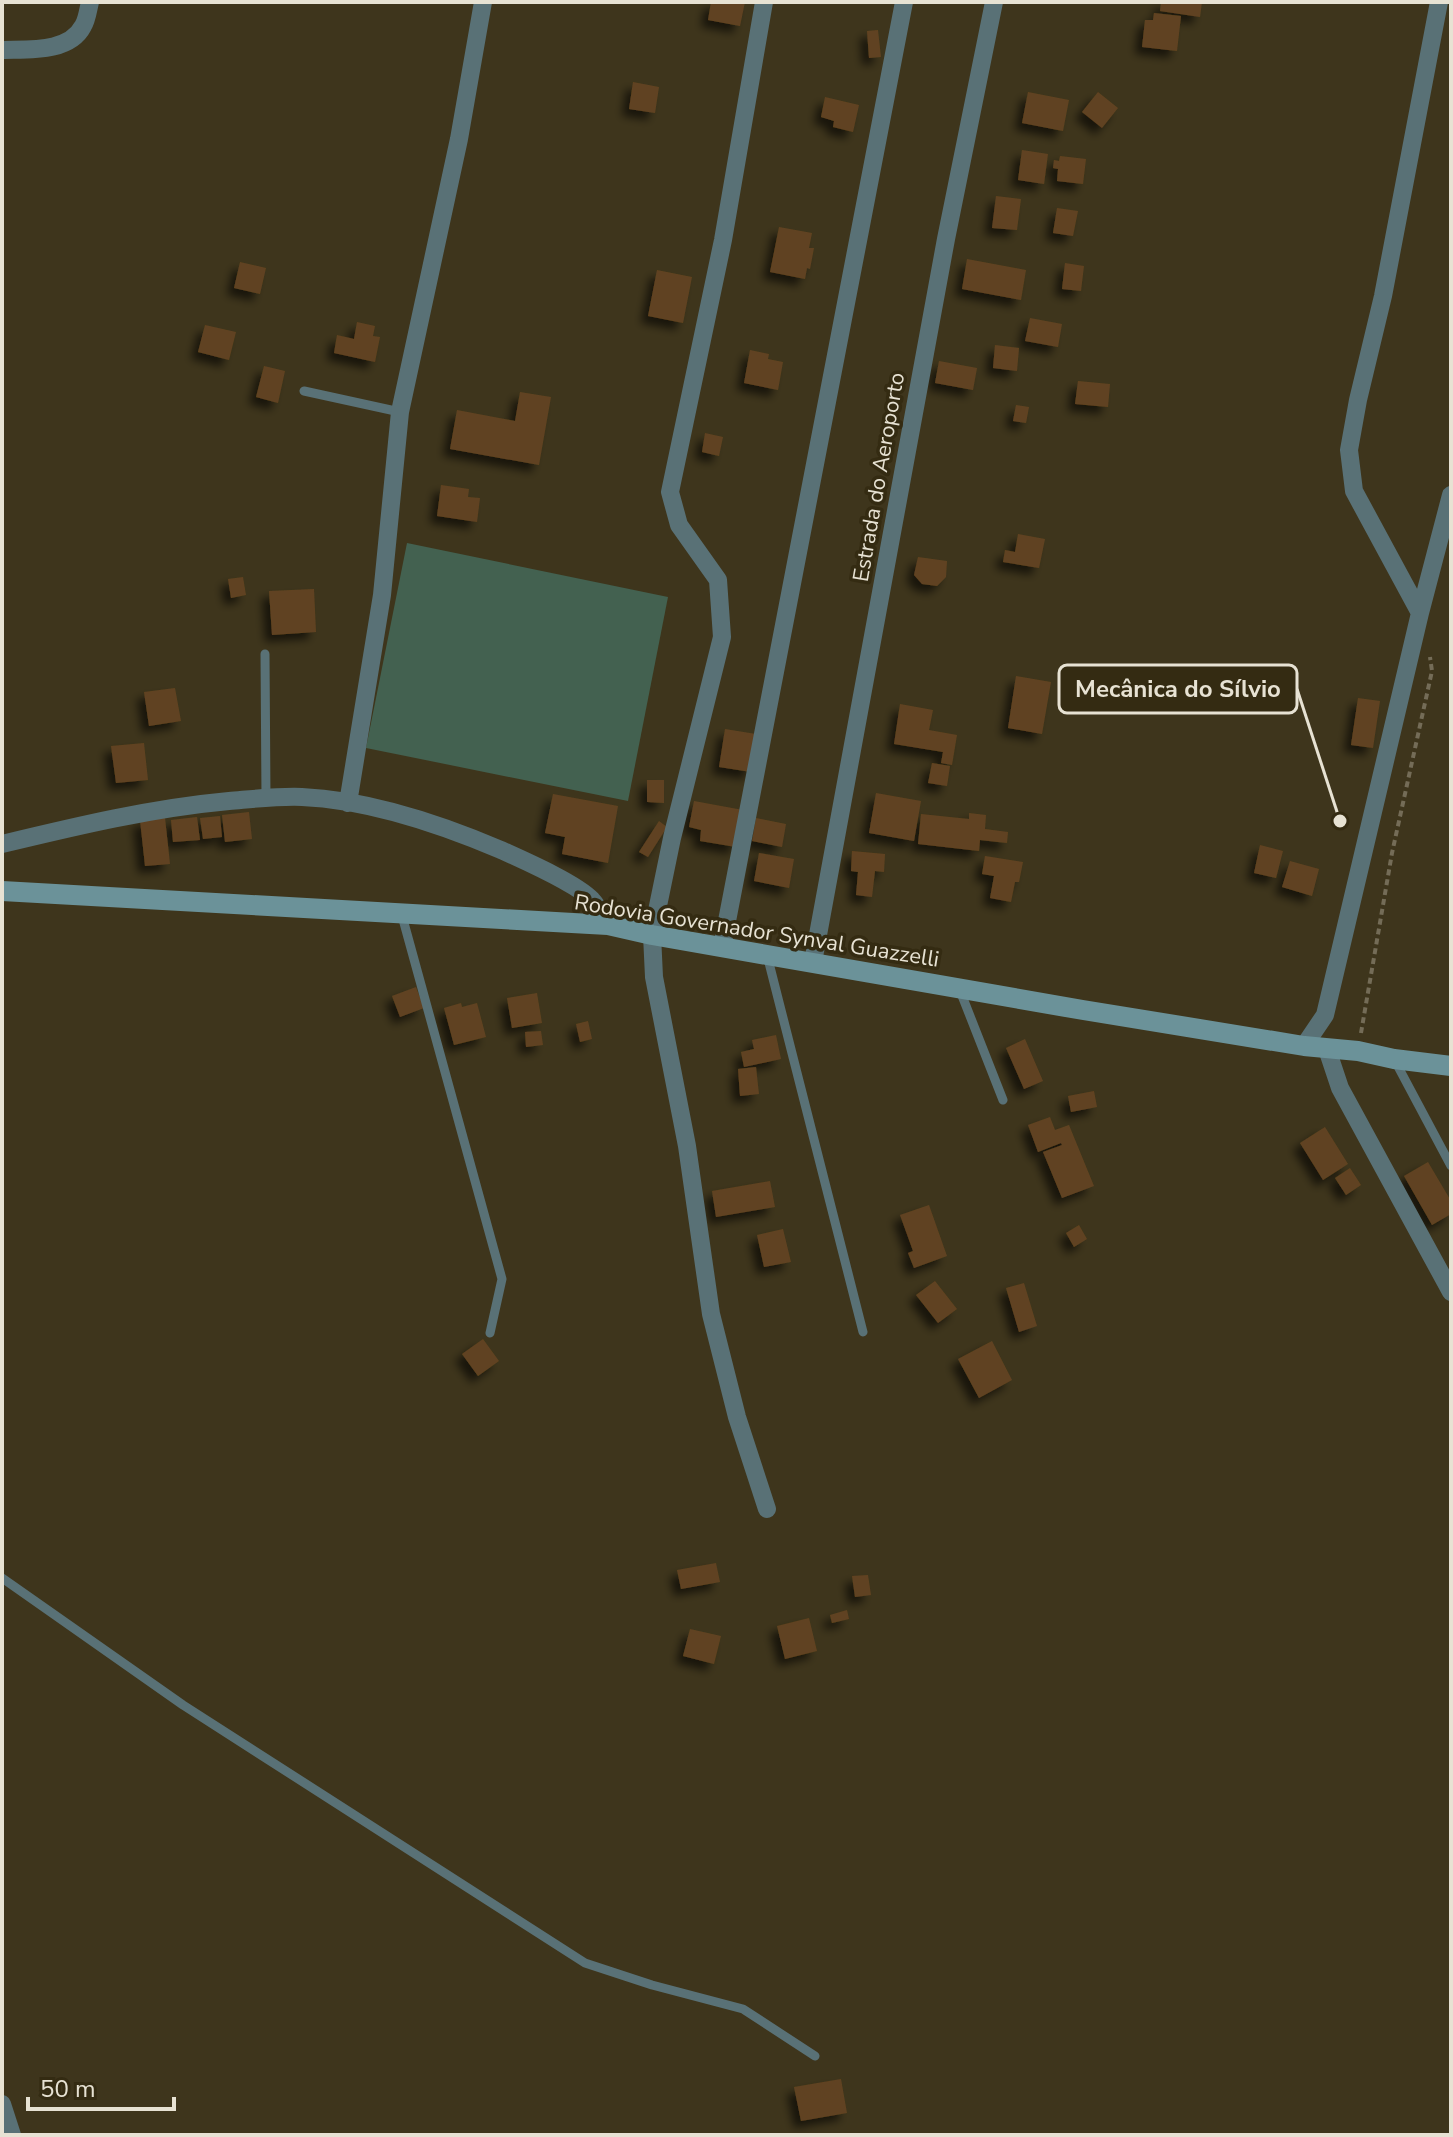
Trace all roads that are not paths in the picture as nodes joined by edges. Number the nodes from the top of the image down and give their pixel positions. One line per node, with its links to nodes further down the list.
1 (90, 2): 7 (street)
2 (483, 2): 9 (street)
3 (764, 2): 19 (street)
4 (904, 2): 20 (street)
5 (994, 2): 22 (street, Estrada do Aeroporto)
6 (1439, 2): 11 (street)
7 (2, 50)
8 (304, 391): 9 (lane)
9 (400, 412): 14 (street)
10 (1451, 495): 11 (street)
11 (1420, 613): 24 (street)
12 (265, 654): 13 (lane)
13 (266, 798): 14 (street); 15 (street)
14 (348, 803): 18 (street)
15 (2, 844)
16 (2, 891): 17 (main road, Rodovia Governador Synval Guazzelli)
17 (401, 912): 18 (main road, Rodovia Governador Synval Guazzelli); 32 (lane)
18 (608, 925): 19 (main road, Rodovia Governador Synval Guazzelli)
19 (652, 935): 20 (main road, Rodovia Governador Synval Guazzelli); 33 (street)
20 (722, 947): 21 (main road, Rodovia Governador Synval Guazzelli)
21 (767, 954): 22 (main road, Rodovia Governador Synval Guazzelli); 31 (lane)
22 (813, 962): 23 (main road, Rodovia Governador Synval Guazzelli)
23 (959, 988): 24 (main road, Rodovia Governador Synval Guazzelli); 28 (lane)
24 (1304, 1046): 25 (main road, Rodovia Governador Synval Guazzelli)
25 (1327, 1049): 26 (main road, Rodovia Governador Synval Guazzelli); 30 (street)
26 (1394, 1059): 27 (main road, Rodovia Governador Synval Guazzelli); 29 (lane)
27 (1451, 1066)
28 (1003, 1100)
29 (1451, 1166)
30 (1451, 1292)
31 (863, 1332)
32 (490, 1333)
33 (767, 1509)
34 (2, 1578): 35 (lane)
35 (815, 2056)
36 (2, 2104): 37 (street)
37 (12, 2135)

